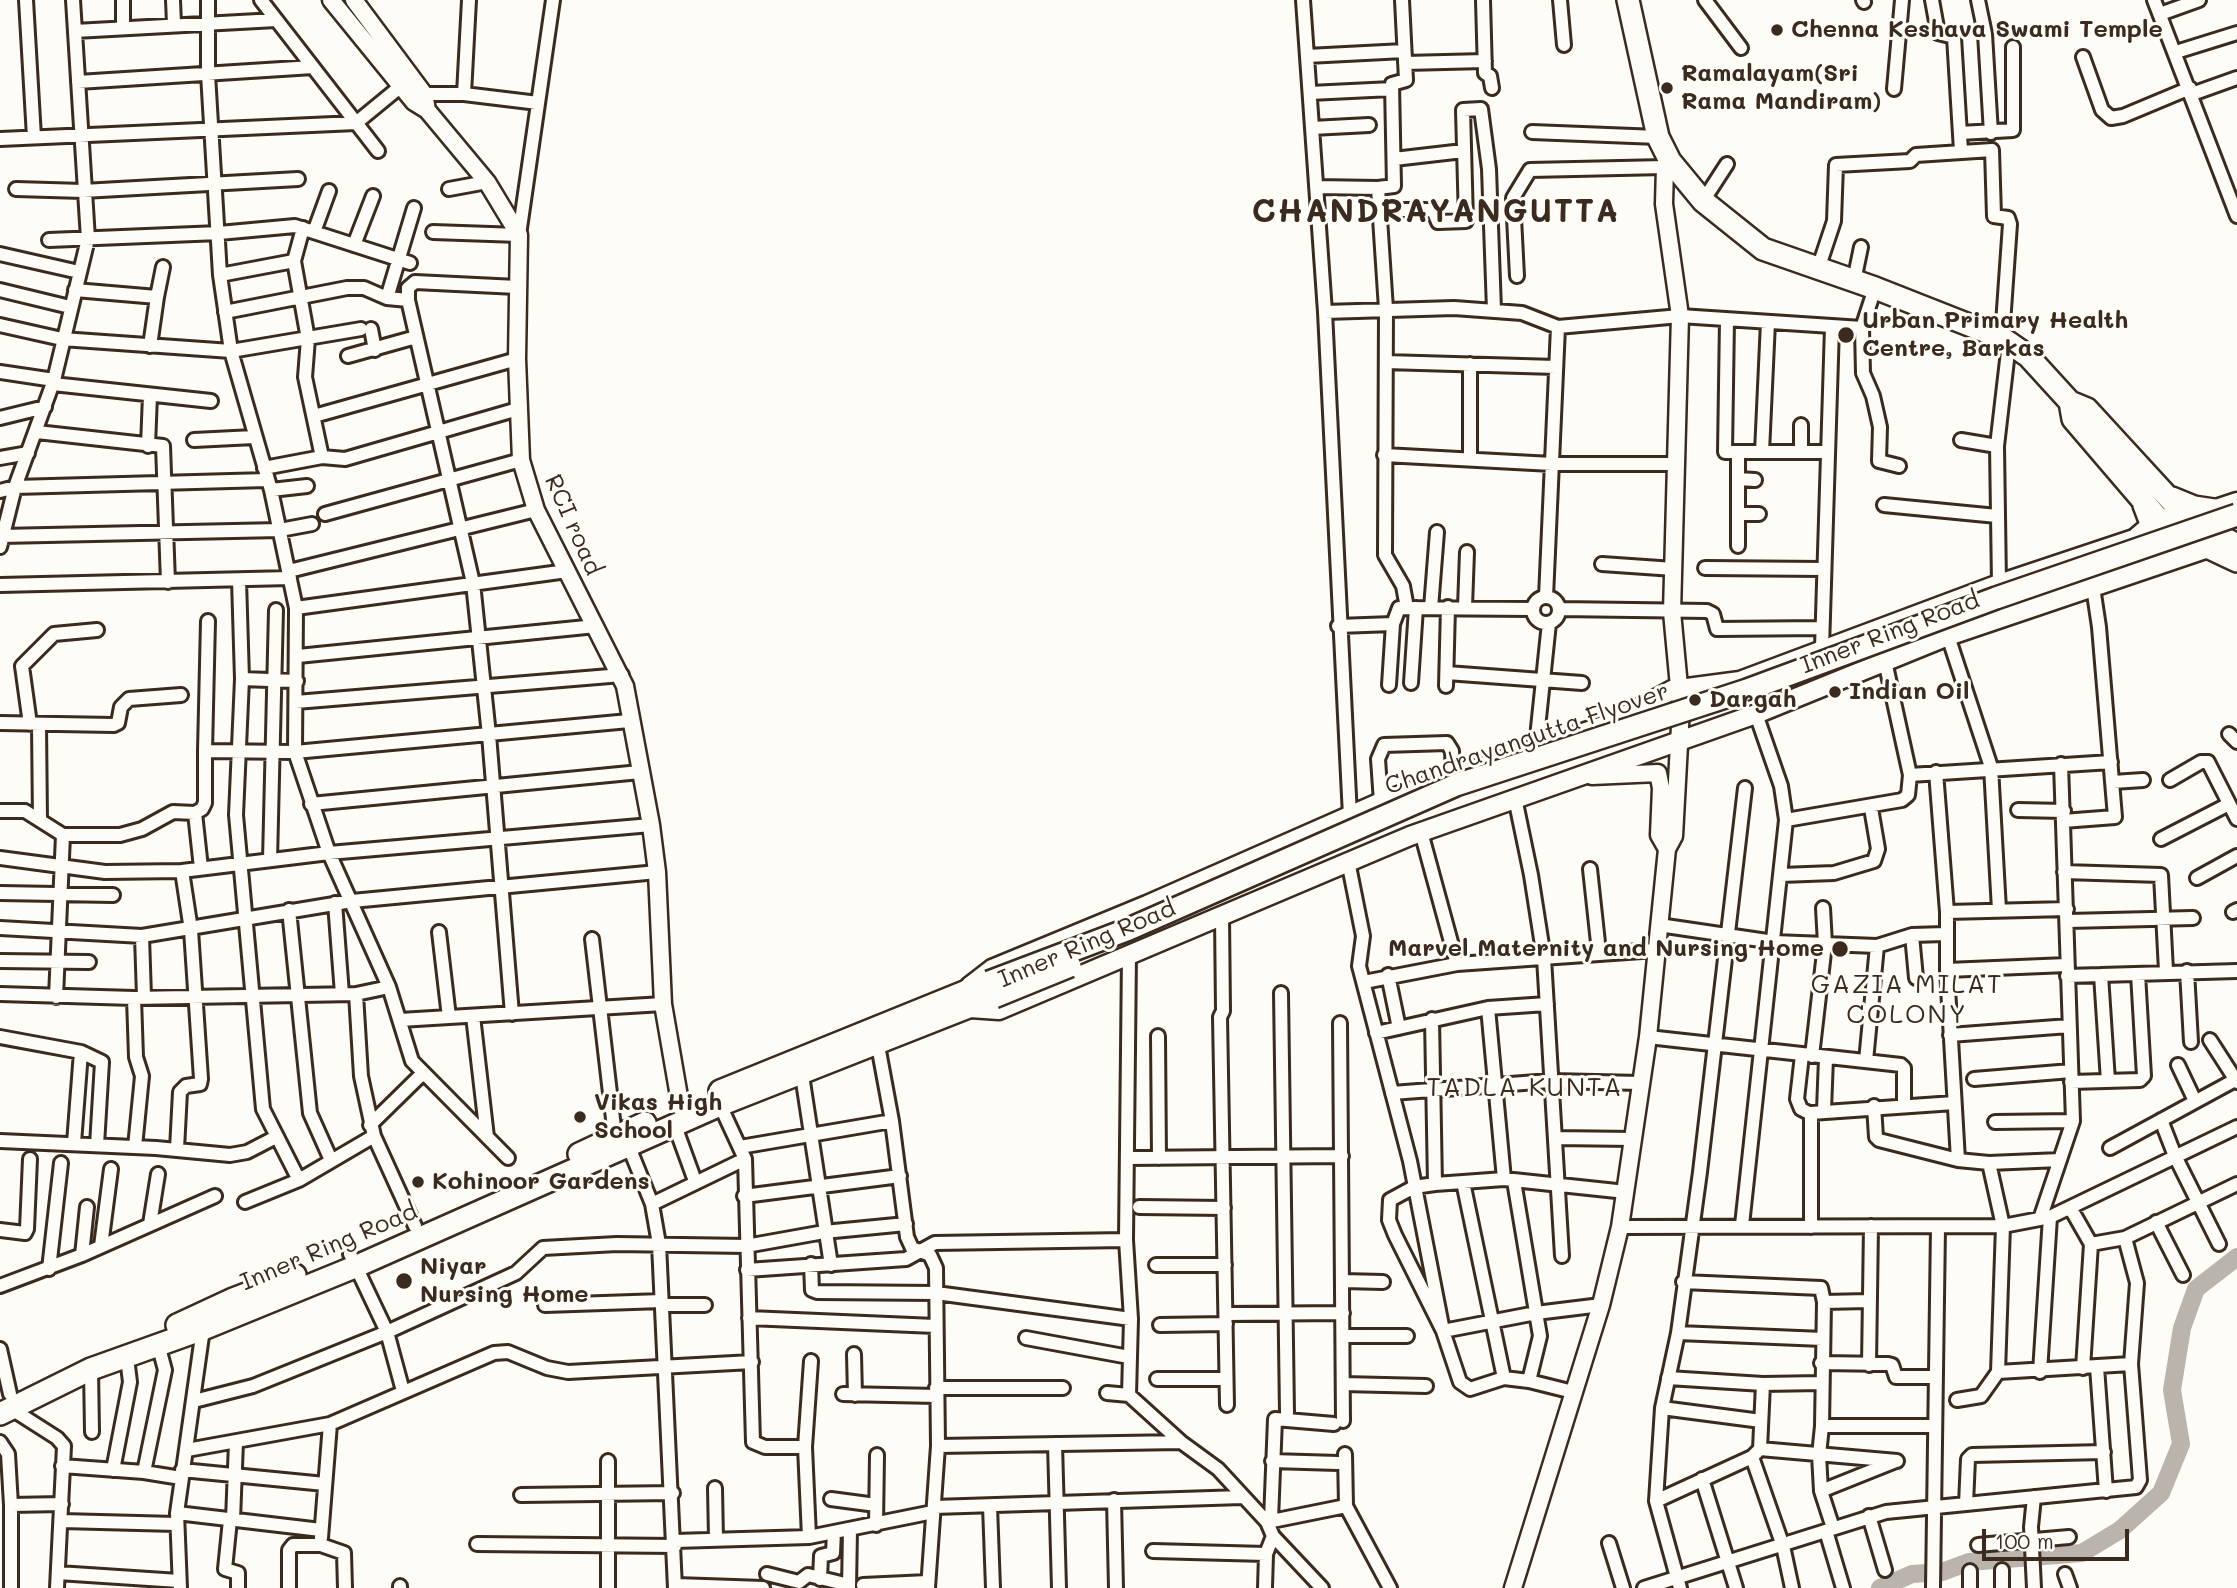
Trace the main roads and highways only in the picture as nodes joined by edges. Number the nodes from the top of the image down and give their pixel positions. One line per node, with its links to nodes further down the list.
1 (1628, 0): 4 (highway)
2 (343, 2): 3 (main road); 3 (main road)
3 (422, 102): 23 (main road, RCI road)
4 (1668, 164): 5 (highway); 15 (main road)
5 (2070, 402): 6 (highway); 7 (highway)
6 (2136, 492): 11 (highway); 12 (highway)
7 (2161, 493): 9 (highway); 11 (highway)
8 (2237, 502): 9 (main road, Inner Ring Road)
9 (2214, 510): 11 (main road, Inner Ring Road)
10 (2237, 515): 20 (highway, Chandrayangutta Flyover, bridge)
11 (2178, 522): 12 (main road, Inner Ring Road); 13 (highway); 14 (highway)
12 (2139, 537): 15 (main road, Inner Ring Road)
13 (2236, 546): 14 (highway); 20 (highway, Chandrayangutta Flyover, bridge)
14 (2207, 548): 16 (main road, Inner Ring Road)
15 (1680, 688): 16 (main road); 17 (main road, Inner Ring Road)
16 (1680, 741): 18 (main road, Inner Ring Road); 19 (main road)
17 (1517, 754): 18 (main road); 21 (main road, Inner Ring Road)
18 (1526, 794): 19 (main road); 21 (main road, Inner Ring Road)
19 (1667, 849): 27 (main road)
20 (991, 989): 21 (highway, Chandrayangutta Flyover)
21 (965, 1000): 22 (highway, Inner Ring Road)
22 (876, 1036): 23 (highway, Inner Ring Road); 23 (highway, Inner Ring Road)
23 (678, 1117): 24 (highway, Inner Ring Road)
24 (622, 1142): 25 (highway, Inner Ring Road); 25 (highway, Inner Ring Road)
25 (354, 1260): 26 (highway, Inner Ring Road); 26 (highway, Inner Ring Road)
26 (5, 1403)
27 (1513, 1588)

